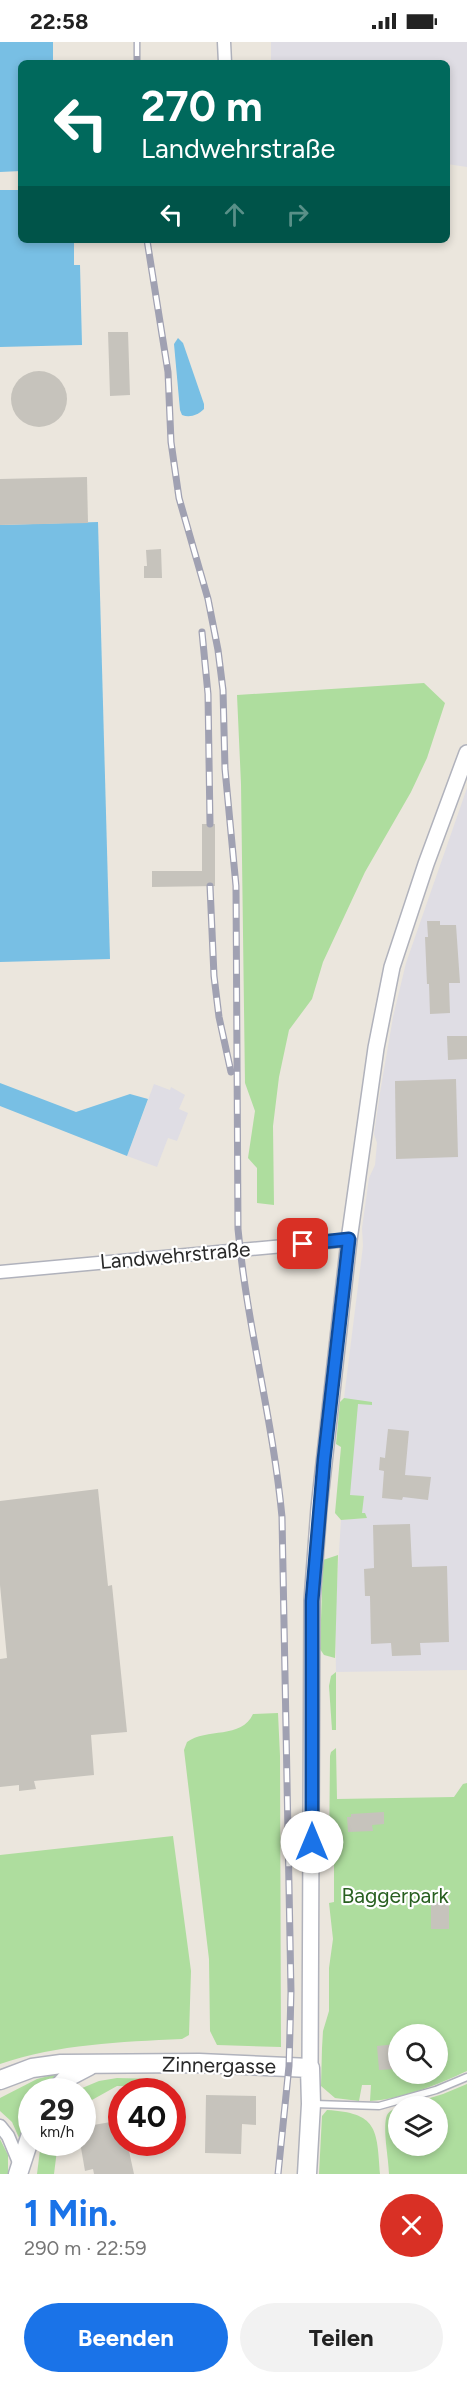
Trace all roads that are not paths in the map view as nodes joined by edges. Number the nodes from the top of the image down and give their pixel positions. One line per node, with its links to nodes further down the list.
1 (224, 42): 2 (street)
2 (225, 60)
3 (467, 753): 4 (street)
4 (349, 1239): 5 (street, Landwehrstraße); 7 (street)
5 (0, 1272)
6 (92, 2065): 7 (main road, Zinnergasse); 9 (main road, Zinnergasse); 10 (main road, Zinnergasse)
7 (310, 2067): 11 (main road)
8 (467, 2077): 11 (lane)
9 (67, 2078)
10 (0, 2080)
11 (311, 2104): 15 (main road)
12 (0, 2126): 14 (street)
13 (25, 2156): 14 (main road)
14 (21, 2172)
15 (307, 2174)

